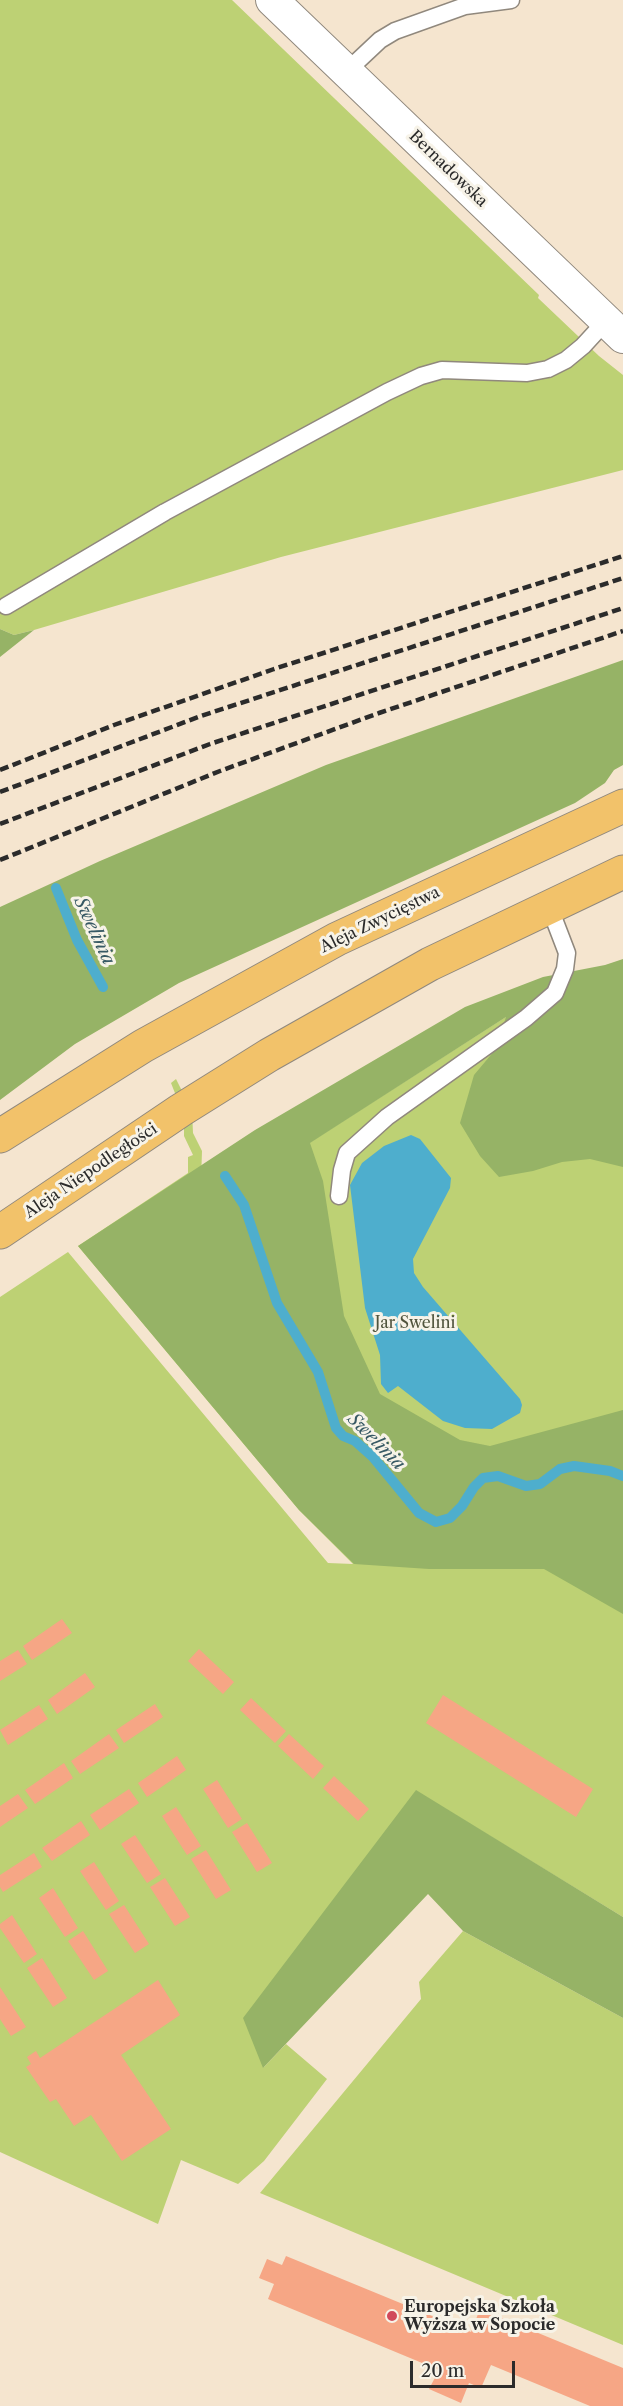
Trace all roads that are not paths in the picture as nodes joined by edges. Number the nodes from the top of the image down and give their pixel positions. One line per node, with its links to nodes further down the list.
1 (272, 0): 3 (street, Bernadowska)
2 (511, 0): 3 (lane)
3 (347, 71): 4 (street, Bernadowska)
4 (617, 321): 5 (lane)
5 (6, 606)
6 (623, 806): 9 (main road, Aleja Zwycięstwa)
7 (623, 872): 8 (main road)
8 (549, 906): 10 (lane); 11 (main road, Aleja Niepodległości)
9 (0, 1136)
10 (339, 1196)
11 (0, 1232)

